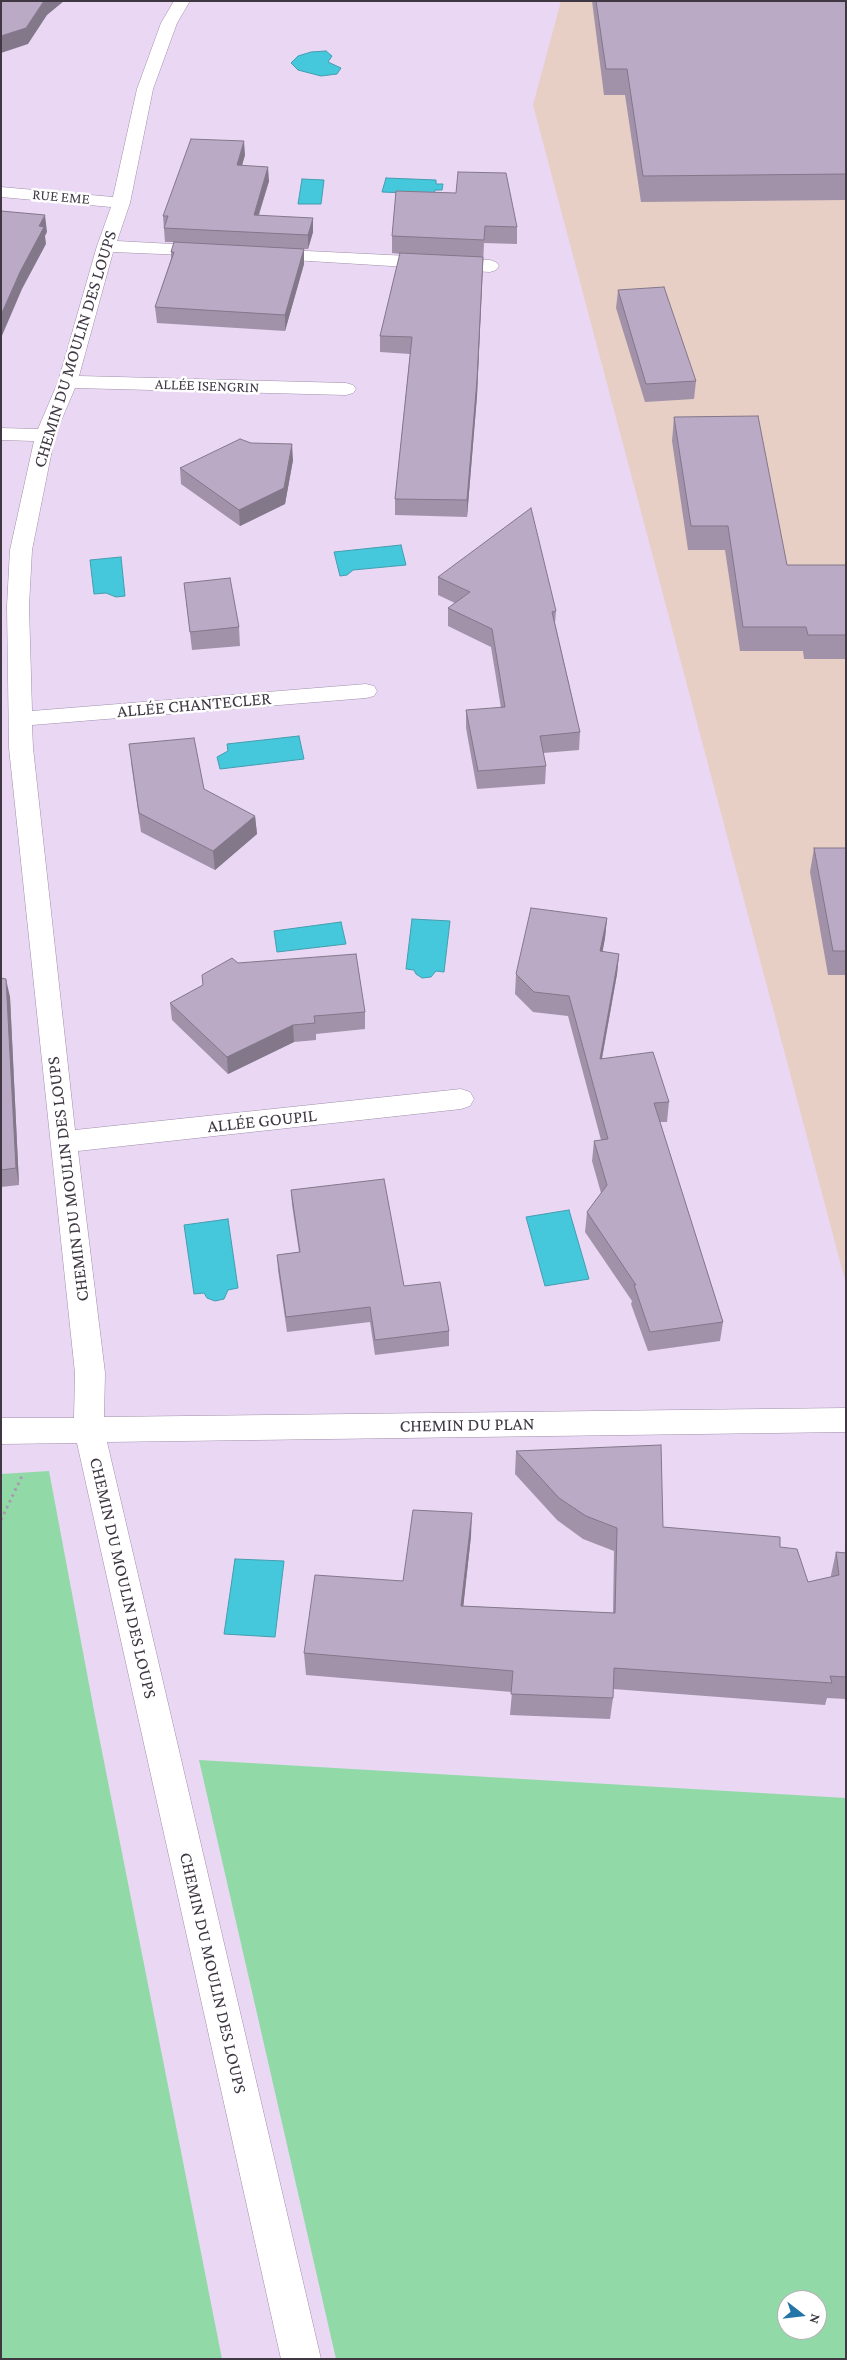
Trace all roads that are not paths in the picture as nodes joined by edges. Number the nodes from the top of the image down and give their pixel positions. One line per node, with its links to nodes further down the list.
1 (182, 1): 3 (street, CHEMIN DU MOULIN DES LOUPS)
2 (1, 192): 3 (street, RUE EME)
3 (121, 203): 4 (street, CHEMIN DU MOULIN DES LOUPS)
4 (106, 246): 5 (street); 8 (street, CHEMIN DU MOULIN DES LOUPS)
5 (224, 252)
6 (253, 254): 7 (street)
7 (490, 266)
8 (68, 382): 9 (street, ALLÉE ISENGRIN); 11 (street, CHEMIN DU MOULIN DES LOUPS)
9 (346, 389)
10 (1, 434): 11 (street)
11 (45, 435): 13 (street, CHEMIN DU MOULIN DES LOUPS)
12 (366, 691): 13 (street, ALLÉE CHANTECLER)
13 (22, 719): 14 (street, CHEMIN DU MOULIN DES LOUPS)
14 (11, 749): 16 (street, CHEMIN DU MOULIN DES LOUPS)
15 (461, 1099): 16 (street, ALLÉE GOUPIL)
16 (63, 1142): 18 (street, CHEMIN DU MOULIN DES LOUPS)
17 (846, 1420): 18 (street, CHEMIN DU PLAN)
18 (89, 1430): 19 (street, CHEMIN DU PLAN); 20 (street, CHEMIN DU MOULIN DES LOUPS)
19 (1, 1431)
20 (301, 2359)

